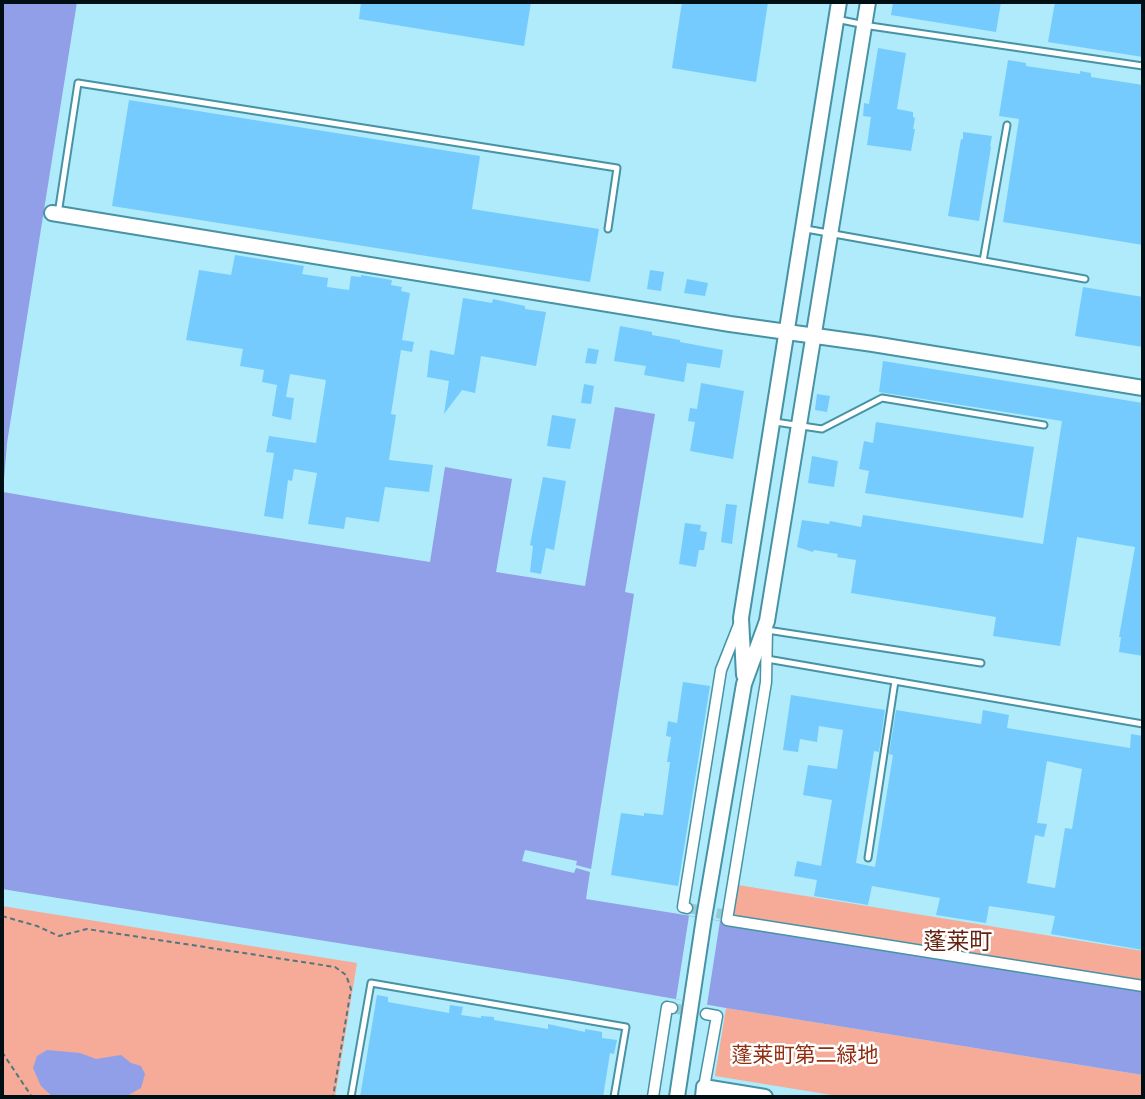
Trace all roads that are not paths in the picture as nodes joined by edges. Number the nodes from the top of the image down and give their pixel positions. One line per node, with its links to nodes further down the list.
1 (839, 2): 3 (street)
2 (867, 2): 4 (street)
3 (836, 19): 4 (lane); 8 (street)
4 (864, 24): 5 (lane); 10 (street)
5 (1143, 66)
6 (1007, 125): 11 (lane)
7 (55, 213): 9 (lane); 13 (street)
8 (803, 228): 10 (lane); 13 (street)
9 (608, 229)
10 (830, 233): 11 (lane); 14 (street)
11 (983, 261): 12 (lane)
12 (1086, 279)
13 (786, 332): 14 (street); 16 (street)
14 (814, 336): 15 (street); 18 (street)
15 (1143, 388)
16 (772, 422): 18 (lane); 19 (street)
17 (1044, 425): 18 (lane)
18 (799, 426): 20 (street)
19 (741, 618): 21 (street); 26 (street)
20 (766, 627): 21 (street); 22 (lane)
21 (755, 657): 23 (lane); 27 (street); 34 (street)
22 (981, 663)
23 (894, 681): 24 (lane); 25 (lane)
24 (1143, 724)
25 (868, 858)
26 (687, 908)
27 (1143, 986)
28 (672, 1008): 33 (street)
29 (706, 1014): 30 (street)
30 (703, 1092): 35 (street)
31 (351, 1097): 32 (lane)
32 (614, 1097)
33 (653, 1097)
34 (677, 1097)
35 (765, 1097)

